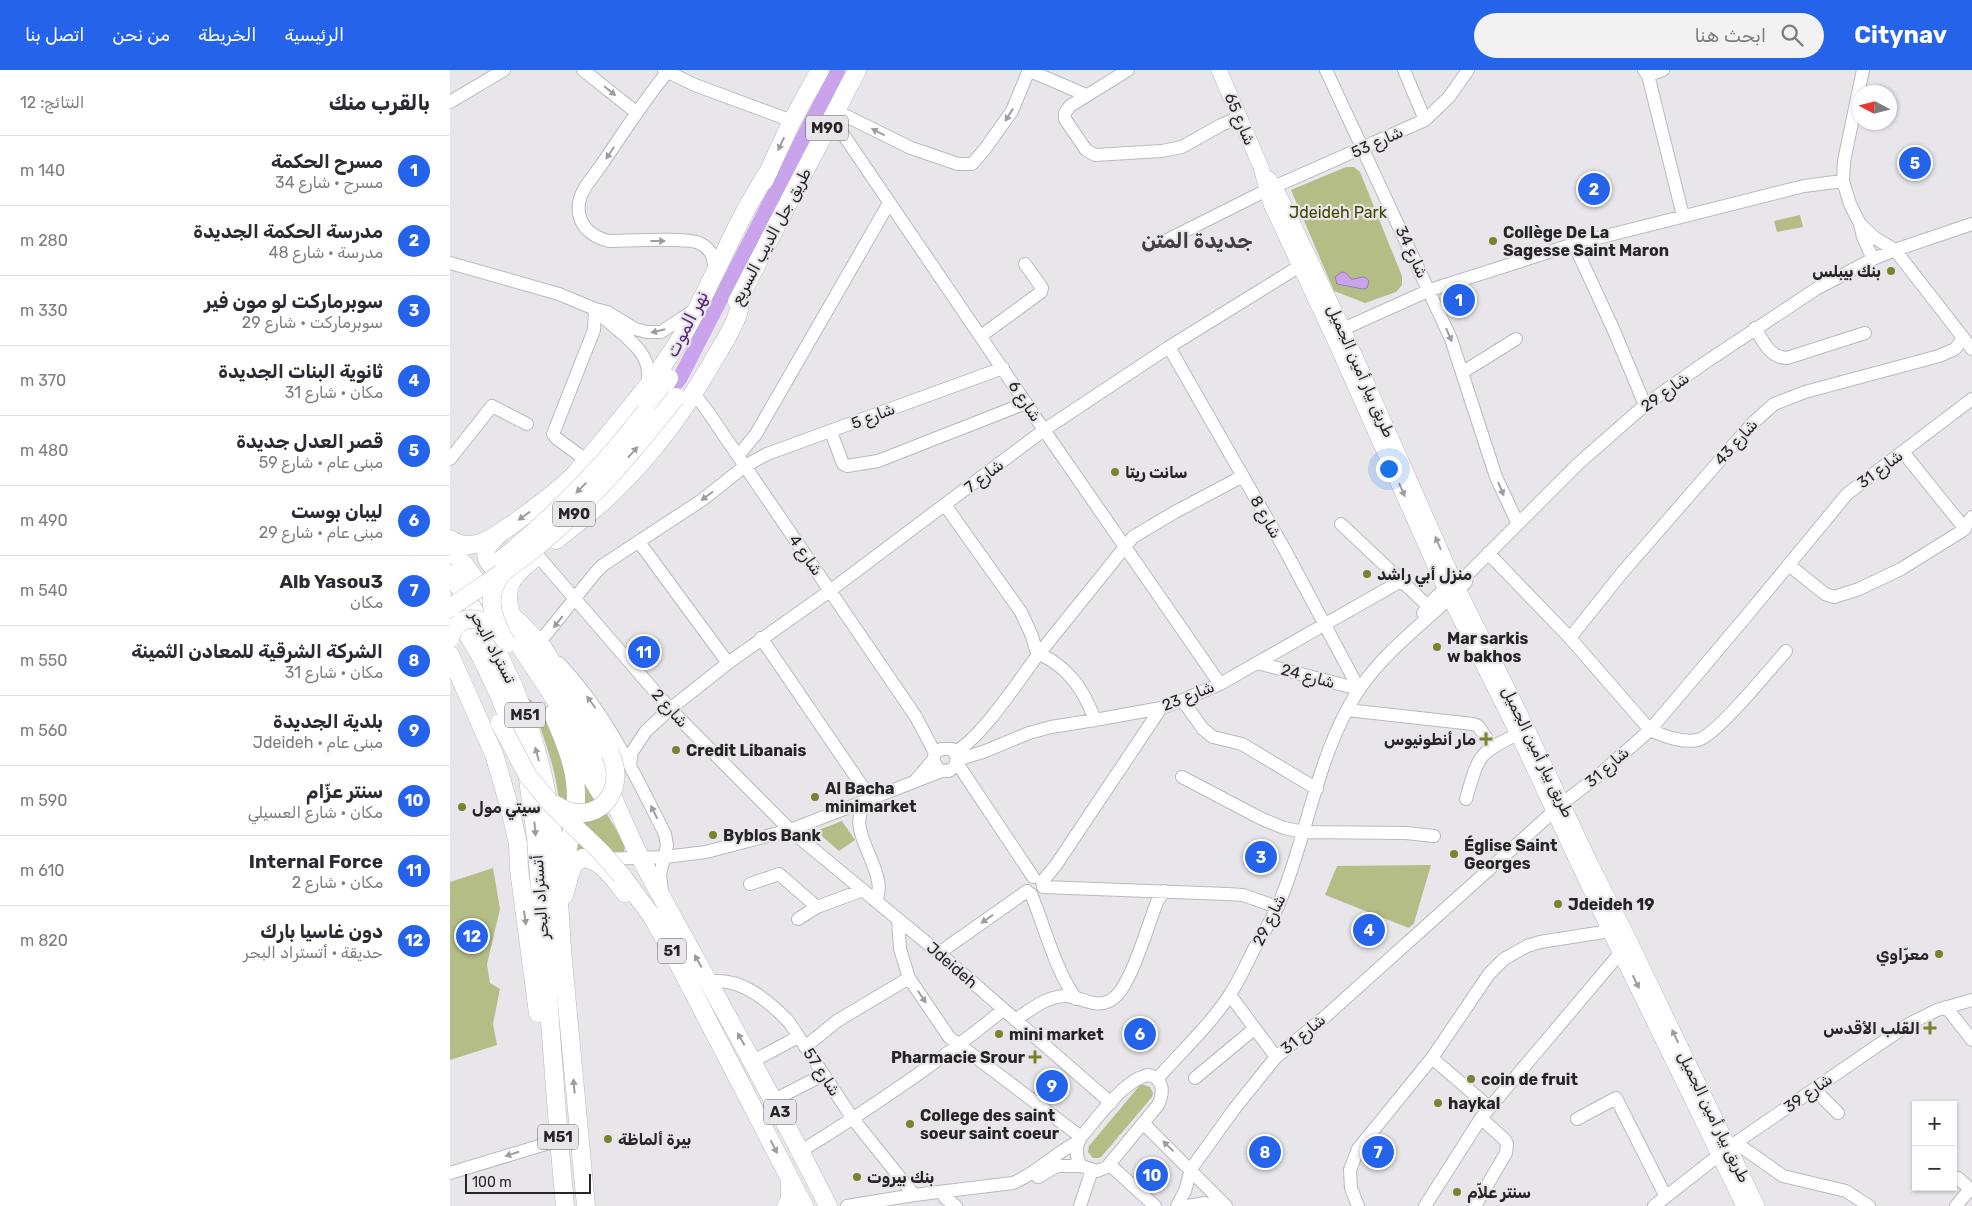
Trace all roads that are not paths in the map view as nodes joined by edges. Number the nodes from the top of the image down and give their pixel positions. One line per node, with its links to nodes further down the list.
1 (504, 70): 17 (street)
2 (584, 70): 18 (street, one-way to 18)
3 (820, 70): 22 (highway, M90)
4 (857, 70): 19 (highway, طريق جل الديب السريع / M90)
5 (1029, 70): 16 (street); 19 (street, one-way to 19)
6 (1128, 70): 15 (street)
7 (1219, 70): 20 (main road, شارع 65)
8 (1326, 70): 23 (street, شارع 34)
9 (1404, 70): 21 (street)
10 (1468, 70): 21 (street, شارع 53)
11 (1663, 70): 14 (street)
12 (1862, 70): 25 (street)
13 (666, 71): 18 (street); 22 (street)
14 (1646, 72): 28 (street)
15 (1104, 76): 16 (street)
16 (1086, 94): 20 (street)
17 (450, 102)
18 (637, 113): 38 (street, one-way to 38)
19 (834, 114): 27 (street, شارع 6); 55 (highway, طريق جل الديب السريع / M90)
20 (1240, 116): 26 (main road, شارع 65)
21 (1425, 120): 23 (street, شارع 53)
22 (792, 121): 24 (highway, M90, one-way to 24)
23 (1363, 148): 26 (street, شارع 53); 39 (street, شارع 34)
24 (769, 171): 38 (highway); 86 (highway, طريق جل الديب السريع / M90, one-way to 86, bridge)
25 (1843, 181): 28 (street); 29 (street)
26 (1271, 189): 31 (street, شارع 53); 36 (main road, طريق بيار أمين الجميل)
27 (890, 203): 45 (street, شارع 6); 65 (street)
28 (1683, 216): 32 (street)
29 (1860, 224): 33 (street); 34 (street)
30 (1972, 224): 33 (street, شارع 29)
31 (1163, 242)
32 (1574, 244): 39 (street); 58 (street)
33 (1895, 250): 34 (street, شارع 29); 46 (street)
34 (1873, 259): 42 (street, شارع 29)
35 (450, 263): 41 (street)
36 (1305, 263): 43 (main road, طريق بيار أمين الجميل); 48 (street, شارع 7); 84 (main road, طريق بيار أمين الجميل, one-way to 84)
37 (1025, 264): 45 (street)
38 (714, 272): 40 (highway)
39 (1430, 290): 43 (street); 53 (street, شارع 34, one-way to 53)
40 (699, 306): 41 (street, one-way to 41); 54 (highway)
41 (595, 309): 54 (street); 64 (street)
42 (1755, 328): 44 (street); 58 (street, شارع 29)
43 (1343, 329): 84 (main road, طريق بيار أمين الجميل, one-way to 43)
44 (1865, 333)
45 (981, 336): 52 (street, شارع 6)
46 (1963, 338): 49 (street); 51 (street, شارع 43)
47 (1516, 339): 53 (street)
48 (1169, 347): 60 (street, شارع 7); 66 (street, شارع 8)
49 (1972, 349)
50 (1972, 355): 51 (street)
51 (1939, 356): 95 (street, شارع 43)
52 (1003, 368): 57 (street, شارع 6); 61 (street, شارع 5)
53 (1463, 372): 70 (street, شارع 34, one-way to 70)
54 (646, 390): 64 (highway)
55 (685, 396): 65 (street, شارع 4); 74 (highway); 81 (highway, M90, one-way to 55, bridge)
56 (1972, 399): 62 (street, شارع 31)
57 (1026, 403): 60 (street, شارع 6); 61 (street)
58 (1645, 405): 70 (street, شارع 29)
59 (527, 424): 63 (street)
60 (1044, 430): 67 (street, شارع 7); 77 (street, شارع 6)
61 (831, 432): 65 (street, شارع 5)
62 (1903, 452): 71 (street); 80 (street, شارع 31)
63 (450, 459)
64 (586, 460): 73 (highway, one-way to 73)
65 (742, 461): 75 (street, one-way to 75); 85 (street, شارع 4)
66 (1243, 476): 77 (street); 91 (street, شارع 8)
67 (945, 505): 85 (street, شارع 7); 99 (street)
68 (1972, 517): 71 (street)
69 (1341, 524): 83 (street)
70 (1518, 524): 78 (street, شارع 29)
71 (1965, 529): 80 (street)
72 (450, 530): 76 (highway)
73 (499, 534): 74 (highway); 76 (highway)
74 (559, 538): 79 (highway)
75 (639, 542): 87 (street); 100 (street)
76 (454, 545): 90 (highway); 127 (highway)
77 (1125, 547): 99 (street); 103 (street, شارع 6)
78 (1488, 553): 84 (street, شارع 29); 95 (street)
79 (538, 556): 87 (street, شارع 2); 90 (highway)
80 (1789, 565): 112 (street, شارع 31)
81 (505, 570): 89 (highway, M90, bridge); 93 (highway, bridge)
82 (450, 574): 135 (highway, تستراد البحر / M51, one-way to 82)
83 (1401, 581): 88 (street); 91 (street, شارع 23)
84 (1455, 586): 88 (street, شارع 29); 92 (street, شارع 29); 114 (main road, طريق بيار أمين الجميل); 126 (main road, طريق بيار أمين الجميل)
85 (831, 590): 94 (street, شارع 7); 110 (street, شارع 4)
86 (450, 597)
87 (575, 600): 97 (street, one-way to 97); 107 (street, شارع 2)
88 (1428, 606): 92 (street, شارع 29)
89 (450, 607): 167 (highway, أتستراد البحر / M51, one-way to 167)
90 (514, 616): 97 (highway); 127 (highway)
91 (1325, 623): 101 (street, شارع 23); 104 (street, شارع 8)
92 (1416, 626): 104 (street, شارع 29)
93 (504, 638): 96 (highway, bridge); 109 (highway)
94 (761, 638): 100 (street, شارع 7); 125 (street)
95 (1570, 638): 112 (street)
96 (452, 640): 123 (highway, bridge); 134 (highway)
97 (540, 644): 116 (highway, one-way to 97)
98 (1786, 650): 112 (street)
99 (1039, 653): 111 (street); 118 (street)
100 (728, 663): 107 (street, شارع 7)
101 (1257, 663): 103 (street, شارع 23); 104 (street, شارع 24)
102 (450, 680): 134 (highway)
103 (1220, 684): 105 (street, شارع 23)
104 (1359, 689): 108 (street, شارع 29)
105 (1183, 701): 106 (street, شارع 23); 122 (street)
106 (1161, 708): 111 (street, شارع 23); 137 (street)
107 (670, 709): 113 (street, شارع 7); 128 (street, شارع 2)
108 (1347, 710): 115 (street); 122 (street, شارع 29)
109 (553, 714): 127 (highway); 140 (highway)
110 (916, 718): 117 (street, شارع 4); 118 (street, شارع 4)
111 (1095, 720): 118 (street, شارع 23)
112 (1650, 730): 126 (street, شارع 31)
113 (646, 731): 116 (street); 119 (street)
114 (1518, 734): 115 (street); 126 (main road, طريق بيار أمين الجميل)
115 (1492, 746): 124 (street)
116 (614, 748): 119 (street); 123 (highway, bridge)
117 (934, 757): 118 (street, شارع 4); 118 (street); 121 (street)
118 (952, 760): 121 (street); 137 (street, شارع 4)
119 (630, 765): 131 (street, one-way to 119)
120 (1182, 777): 129 (street)
121 (915, 782): 125 (street)
122 (1317, 789): 129 (street, شارع 29)
123 (547, 799): 160 (highway, 51, bridge)
124 (1466, 799)
125 (870, 800): 128 (street); 141 (street)
126 (1559, 808): 147 (main road, طريق بيار أمين الجميل); 164 (street, شارع 31); 182 (main road, طريق بيار أمين الجميل, one-way to 126)
127 (624, 822): 133 (highway)
128 (790, 830): 131 (street); 138 (street, Jdeideh)
129 (1304, 832): 130 (street); 143 (street, شارع 29)
130 (1434, 836)
131 (665, 857): 133 (street); 142 (street)
132 (587, 858): 133 (street); 140 (highway); 160 (highway)
133 (641, 859): 142 (highway)
134 (519, 869): 167 (highway, one-way to 167)
135 (556, 871): 150 (highway, أتستراد البحر / M51)
136 (750, 884): 144 (street)
137 (1034, 885): 139 (street); 149 (street, one-way to 149); 154 (street, شارع 4)
138 (864, 890): 141 (street, Jdeideh); 144 (street)
139 (1164, 891): 143 (street); 154 (street)
140 (563, 898): 150 (highway)
141 (876, 900): 146 (street, Jdeideh)
142 (666, 904): 152 (highway, A3, one-way to 142)
143 (1277, 906): 153 (street, شارع 29)
144 (817, 907): 145 (street)
145 (798, 919)
146 (898, 919): 149 (street, Jdeideh); 151 (street)
147 (1610, 931): 148 (main road, طريق بيار أمين الجميل); 165 (street)
148 (1621, 952): 174 (street); 182 (main road, طريق بيار أمين الجميل, one-way to 182)
149 (939, 953): 157 (street, Jdeideh)
150 (562, 955): 195 (highway, أتستراد البحر / M51, one-way to 150)
151 (909, 978): 162 (street); 163 (street, one-way to 163)
152 (709, 982): 162 (street, شارع 57); 166 (highway, A3, one-way to 152)
153 (1230, 995): 159 (street); 170 (street, شارع 29)
154 (1076, 999): 158 (street)
155 (1972, 1000): 156 (street, شارع 39)
156 (1946, 1007): 161 (street); 171 (street, شارع 39)
157 (1003, 1010): 158 (street, Jdeideh); 163 (street)
158 (1015, 1020): 173 (street, Jdeideh)
159 (1254, 1029): 164 (street); 169 (street)
160 (713, 1030): 189 (highway, A3, one-way to 189)
161 (1972, 1040)
162 (802, 1042): 166 (street); 168 (street, شارع 57)
163 (959, 1046): 178 (street); 180 (street)
164 (1276, 1057): 186 (street, شارع 31)
165 (1432, 1058): 174 (street); 207 (street)
166 (753, 1061): 172 (highway, A3)
167 (554, 1068): 181 (highway, أتستراد البحر / M51)
168 (823, 1075): 172 (street); 178 (street, شارع 57)
169 (1195, 1078)
170 (1158, 1079): 173 (street); 179 (street)
171 (1814, 1089): 175 (street); 182 (street, شارع 39)
172 (774, 1100): 183 (highway, A3)
173 (1111, 1104): 180 (street)
174 (1489, 1108): 176 (street)
175 (1838, 1113)
176 (1481, 1118): 208 (street); 209 (street)
177 (1577, 1119): 192 (street)
178 (853, 1120): 183 (street); 191 (street, شارع 57)
179 (1143, 1122): 184 (street); 186 (street, one-way to 179)
180 (1080, 1139): 185 (street); 191 (street)
181 (558, 1140): 187 (street, one-way to 187); 194 (highway, أتستراد البحر / M51)
182 (1728, 1149): 192 (street, شارع 39); 211 (main road, طريق بيار أمين الجميل); 212 (main road, طريق بيار أمين الجميل); 213 (street)
183 (801, 1152): 198 (highway, A3)
184 (1110, 1165): 185 (street); 202 (street)
185 (1086, 1168): 193 (street); 201 (street)
186 (1191, 1169): 203 (street, شارع 31); 206 (street)
187 (450, 1173)
188 (1958, 1178): 190 (street)
189 (790, 1179): 196 (highway); 197 (highway, A3)
190 (1971, 1190): 214 (street)
191 (914, 1195): 199 (street)
192 (1666, 1197): 210 (street, شارع 39)
193 (950, 1202): 200 (street)
194 (565, 1206)
195 (586, 1206)
196 (786, 1206)
197 (804, 1206)
198 (828, 1206)
199 (846, 1206)
200 (895, 1206)
201 (1080, 1206)
202 (1155, 1206)
203 (1177, 1206)
204 (1188, 1206): 205 (street)
205 (1219, 1206)
206 (1226, 1206)
207 (1358, 1206)
208 (1424, 1206)
209 (1475, 1206)
210 (1654, 1206)
211 (1744, 1206)
212 (1756, 1206)
213 (1869, 1206)
214 (1956, 1206)

